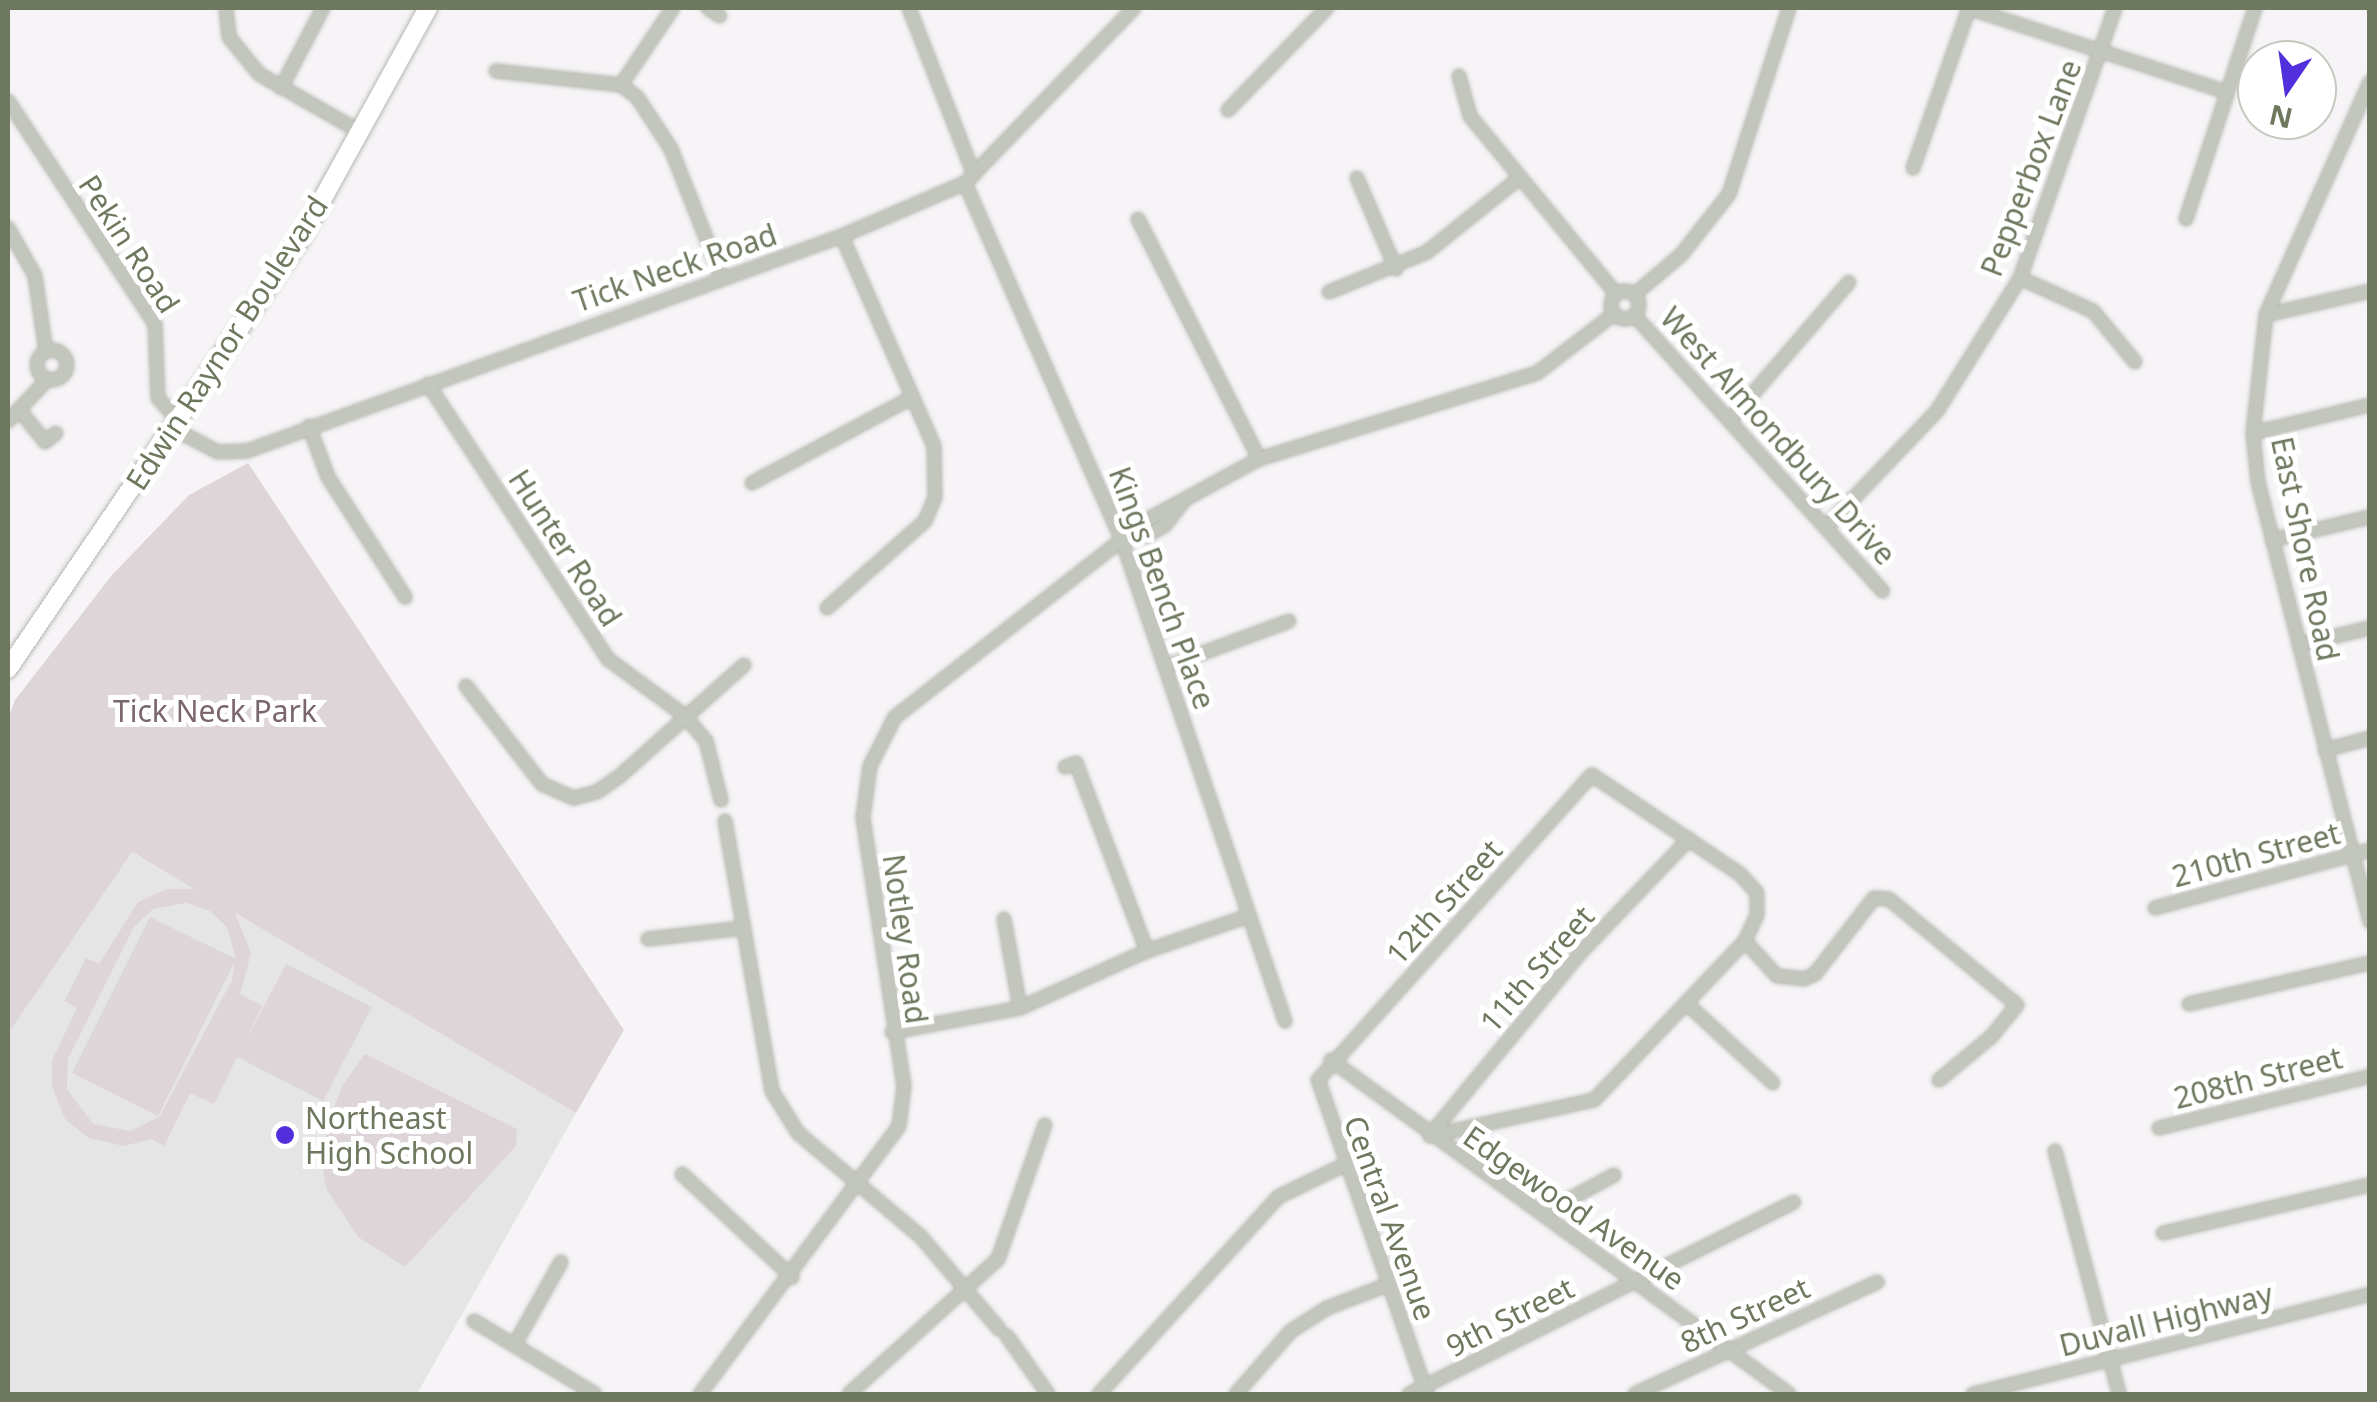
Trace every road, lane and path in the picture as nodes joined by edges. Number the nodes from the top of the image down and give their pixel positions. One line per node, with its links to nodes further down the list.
1 (226, 8): 17 (street)
2 (324, 8): 17 (street)
3 (428, 8): 21 (main road, Edwin Raynor Boulevard)
4 (673, 8): 16 (street)
5 (909, 8): 24 (street, Kings Bench Place)
6 (1134, 8): 24 (street, Tick Neck Road)
7 (1327, 8): 20 (street)
8 (1790, 8): 37 (street)
9 (1969, 8): 12 (street); 22 (street)
10 (2116, 8): 12 (street, Pepperbox Lane)
11 (2255, 8): 18 (street)
12 (2101, 52): 18 (street); 32 (street, Pepperbox Lane)
13 (496, 72): 16 (street)
14 (1459, 76): 25 (street)
15 (2370, 82): 40 (street, East Shore Road)
16 (622, 85): 31 (street)
17 (281, 88): 21 (street)
18 (2226, 92): 27 (street)
19 (8, 101): 50 (street, Pekin Road)
20 (1228, 110)
21 (362, 133): 50 (main road, Edwin Raynor Boulevard)
22 (1913, 168)
23 (1356, 178): 30 (street)
24 (969, 179): 29 (street, Tick Neck Road); 58 (street, Kings Bench Place)
25 (1517, 180): 30 (street); 36 (street)
26 (1138, 219): 54 (street)
27 (2186, 220)
28 (8, 228): 41 (street)
29 (842, 236): 31 (street, Tick Neck Road); 45 (street)
30 (1396, 269): 35 (street)
31 (720, 276): 44 (street, Tick Neck Road)
32 (2020, 278): 42 (street); 57 (street, Pepperbox Lane)
33 (1849, 282): 48 (street)
34 (2370, 291): 40 (street)
35 (1329, 292)
36 (1616, 294): 37 (street); 38 (street)
37 (1635, 294): 39 (street)
38 (1614, 314): 39 (street); 54 (street, Notley Road)
39 (1635, 316): 48 (street, West Almondbury Drive)
40 (2266, 316): 53 (street, East Shore Road)
41 (46, 351): 43 (street); 43 (street)
42 (2134, 362)
43 (47, 380): 47 (street)
44 (428, 384): 51 (street, Tick Neck Road); 70 (street, Hunter Road)
45 (911, 398): 55 (street); 62 (street)
46 (2370, 405): 53 (street)
47 (21, 412): 49 (street); 52 (street)
48 (1732, 418): 57 (street, West Almondbury Drive)
49 (8, 421)
50 (175, 424): 51 (street, Tick Neck Road); 68 (main road, Edwin Raynor Boulevard)
51 (309, 426): 61 (street)
52 (56, 433)
53 (2253, 433): 59 (street, East Shore Road)
54 (1259, 460): 58 (street, Notley Road)
55 (752, 483)
56 (2370, 517): 59 (street)
57 (1828, 525): 60 (street, West Almondbury Drive)
58 (1128, 538): 67 (street, Kings Bench Place); 92 (street, Notley Road)
59 (2272, 540): 65 (street, East Shore Road)
60 (1883, 590)
61 (406, 597)
62 (827, 608)
63 (1289, 622): 67 (street)
64 (2370, 628): 65 (street)
65 (2299, 645): 72 (street, East Shore Road)
66 (744, 665): 70 (street)
67 (1168, 666): 80 (street, Kings Bench Place)
68 (8, 667)
69 (466, 686): 70 (street)
70 (685, 716): 74 (street)
71 (2370, 738): 72 (street)
72 (2324, 750): 78 (street, East Shore Road)
73 (1065, 766): 86 (street)
74 (721, 800)
75 (726, 820): 83 (street)
76 (1689, 839): 85 (street); 93 (street, 12th Street); 99 (street, 11th Street)
77 (2370, 850): 78 (street, 210th Street)
78 (2351, 854): 79 (street, 210th Street); 82 (street, East Shore Road)
79 (2155, 908)
80 (1245, 917): 86 (street); 91 (street, Kings Bench Place)
81 (1004, 918): 90 (street)
82 (2370, 922)
83 (744, 928): 84 (street); 105 (street)
84 (648, 939)
85 (1745, 941): 88 (street); 95 (street)
86 (1147, 951): 90 (street)
87 (2370, 963): 89 (street)
88 (1686, 1003): 96 (street); 99 (street)
89 (2189, 1004)
90 (1020, 1008): 92 (street)
91 (1285, 1021)
92 (892, 1032): 105 (street, Notley Road)
93 (1331, 1060): 99 (street, Edgewood Avenue); 101 (street, Central Avenue)
94 (2370, 1076): 98 (street, 208th Street)
95 (1939, 1080)
96 (1773, 1084)
97 (1045, 1126): 114 (street)
98 (2159, 1128)
99 (1430, 1136): 107 (street, Edgewood Avenue)
100 (2055, 1151): 119 (street)
101 (1344, 1166): 113 (street, Central Avenue); 125 (street)
102 (682, 1174): 110 (street)
103 (1614, 1176): 107 (street)
104 (2370, 1186): 108 (street)
105 (858, 1188): 110 (street, Notley Road); 114 (street)
106 (1794, 1202): 111 (street, 9th Street)
107 (1542, 1214): 111 (street, Edgewood Avenue)
108 (2163, 1233)
109 (561, 1262): 117 (street)
110 (792, 1277): 122 (street, Notley Road)
111 (1636, 1281): 118 (street, Edgewood Avenue); 120 (street, 9th Street)
112 (1876, 1282): 118 (street, 8th Street)
113 (1387, 1285): 120 (street, Central Avenue); 126 (street)
114 (966, 1287): 123 (street); 124 (street)
115 (2370, 1294): 119 (street, Duvall Highway)
116 (474, 1321): 117 (street)
117 (515, 1344): 121 (street)
118 (1729, 1350): 128 (street, 8th Street); 129 (street, Edgewood Avenue)
119 (2106, 1358): 130 (street, Duvall Highway); 131 (street)
120 (1426, 1392): 127 (street, 9th Street)
121 (594, 1394)
122 (700, 1394)
123 (849, 1394)
124 (1048, 1394)
125 (1099, 1394)
126 (1236, 1394)
127 (1409, 1394)
128 (1635, 1394)
129 (1790, 1394)
130 (1974, 1394)
131 (2119, 1394)

